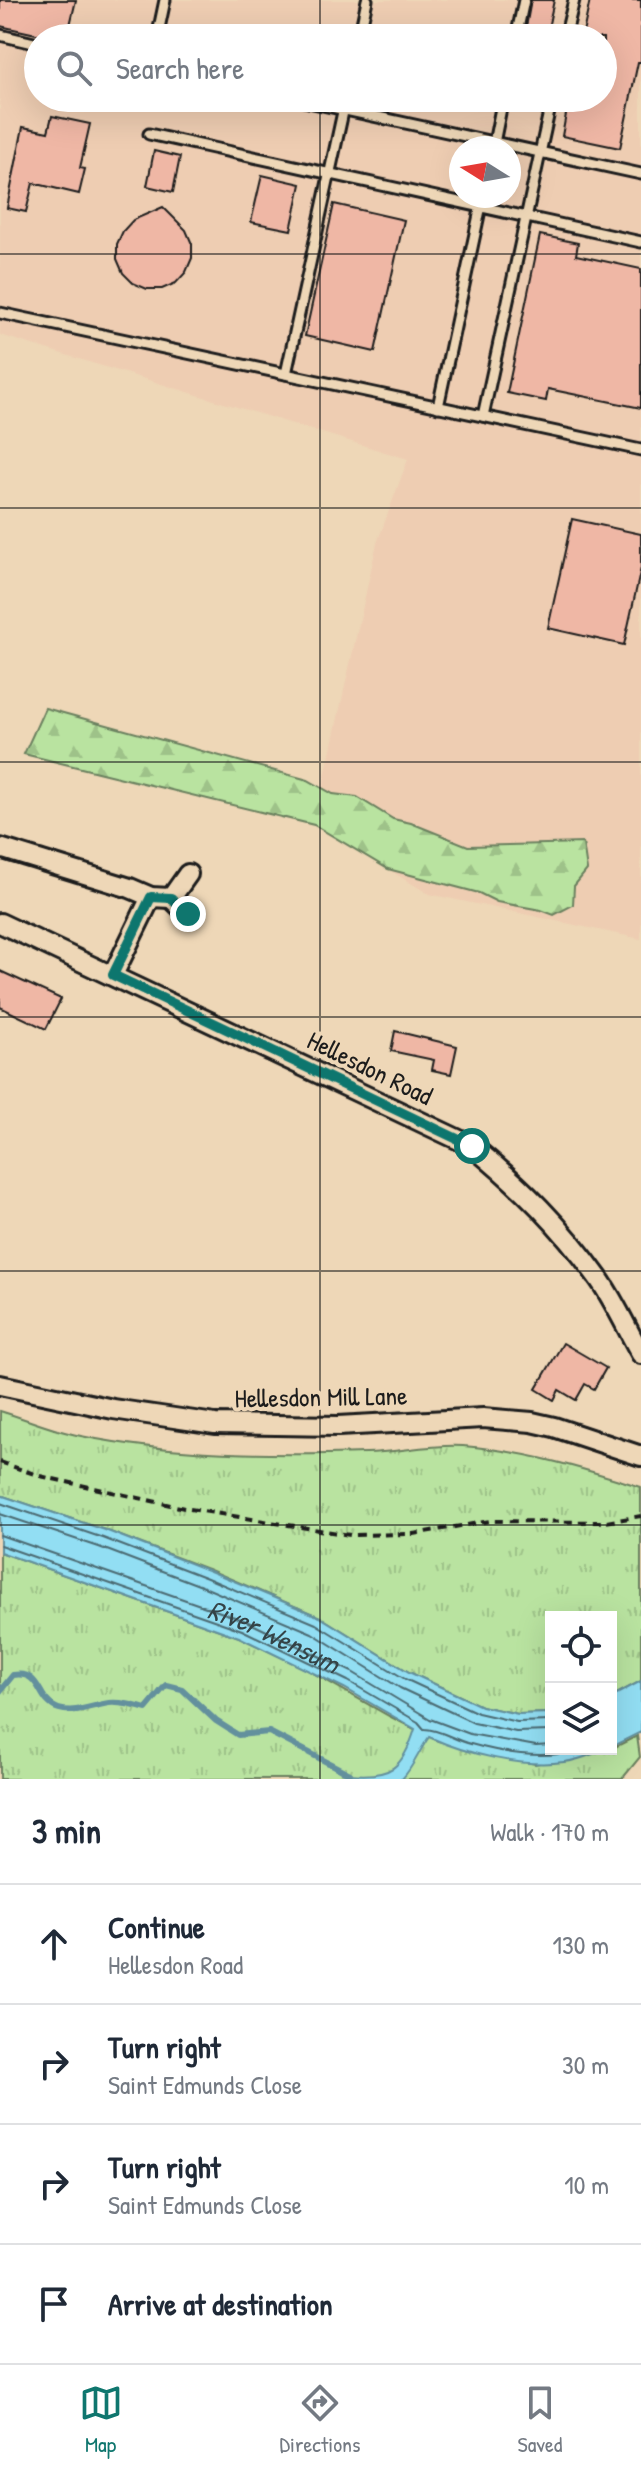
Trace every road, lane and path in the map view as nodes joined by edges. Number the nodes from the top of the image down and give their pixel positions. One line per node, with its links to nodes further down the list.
1 (165, 0): 5 (lane)
2 (367, 0): 6 (lane)
3 (524, 0): 7 (lane)
4 (574, 0): 8 (lane)
5 (160, 24)
6 (362, 24)
7 (519, 24)
8 (568, 24)
9 (0, 35): 10 (lane)
10 (24, 41)
11 (343, 112): 20 (lane)
12 (352, 112): 16 (lane)
13 (500, 112): 17 (lane)
14 (549, 112): 19 (lane)
15 (149, 134): 20 (lane)
16 (454, 136)
17 (495, 136)
18 (521, 149): 19 (lane)
19 (541, 152): 21 (lane); 25 (lane)
20 (328, 174): 22 (lane); 28 (lane)
21 (641, 174)
22 (449, 200)
23 (480, 208): 29 (lane)
24 (485, 208): 25 (lane)
25 (527, 217): 26 (lane); 30 (lane)
26 (641, 242)
27 (0, 313): 28 (lane)
28 (286, 374): 29 (lane)
29 (438, 407): 30 (lane)
30 (483, 416): 31 (lane)
31 (641, 450)
32 (0, 848): 34 (street)
33 (188, 874): 35 (street)
34 (151, 897): 35 (street); 38 (street)
35 (171, 898): 36 (street)
36 (188, 914)
37 (0, 923): 38 (street, Hellesdon Road)
38 (113, 975): 39 (street, Hellesdon Road)
39 (641, 1354)
40 (0, 1385): 41 (street, Hellesdon Mill Lane)
41 (641, 1456)
42 (0, 1462): 43 (path)
43 (641, 1516)

